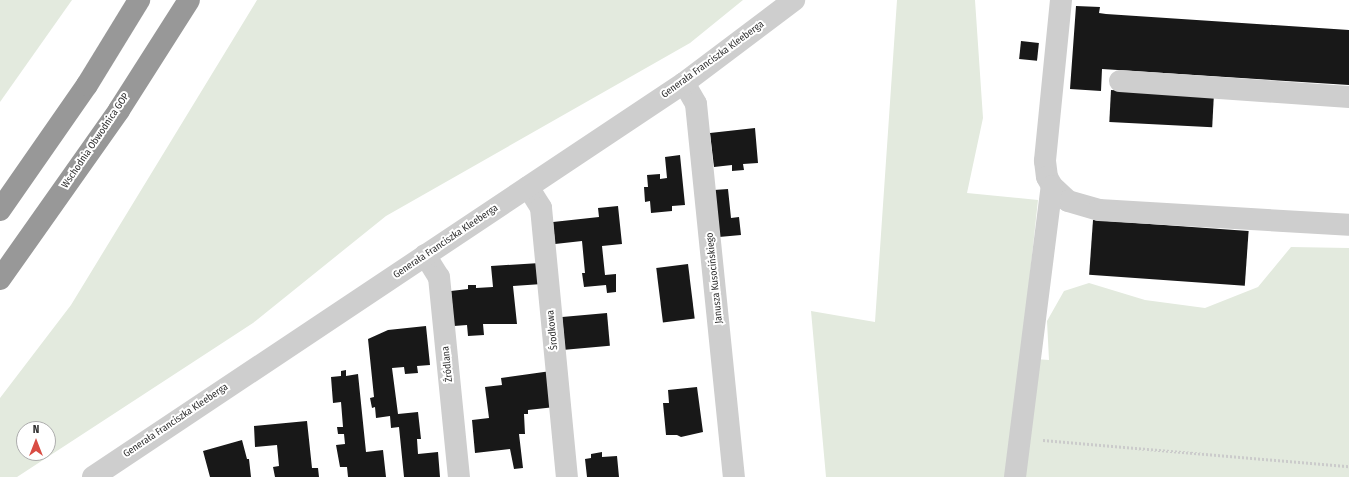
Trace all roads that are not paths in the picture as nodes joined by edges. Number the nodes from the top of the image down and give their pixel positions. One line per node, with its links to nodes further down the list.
1 (139, 0): 10 (highway)
2 (189, 0): 13 (highway, Wschodnia Obwodnica GOP)
3 (794, 0): 6 (street, Generała Franciszka Kleeberga)
4 (1061, 0): 8 (street)
5 (1120, 82): 7 (street)
6 (684, 83): 9 (street, Generała Franciszka Kleeberga); 17 (street, Janusza Kusocińskiego)
7 (1349, 98)
8 (1052, 186): 11 (street); 18 (street)
9 (528, 187): 12 (street, Generała Franciszka Kleeberga); 16 (street, Środkowa)
10 (0, 210)
11 (1349, 225)
12 (426, 255): 14 (street, Generała Franciszka Kleeberga); 15 (street, Źródlana)
13 (0, 279)
14 (93, 477)
15 (459, 477)
16 (567, 477)
17 (734, 477)
18 (1015, 477)

